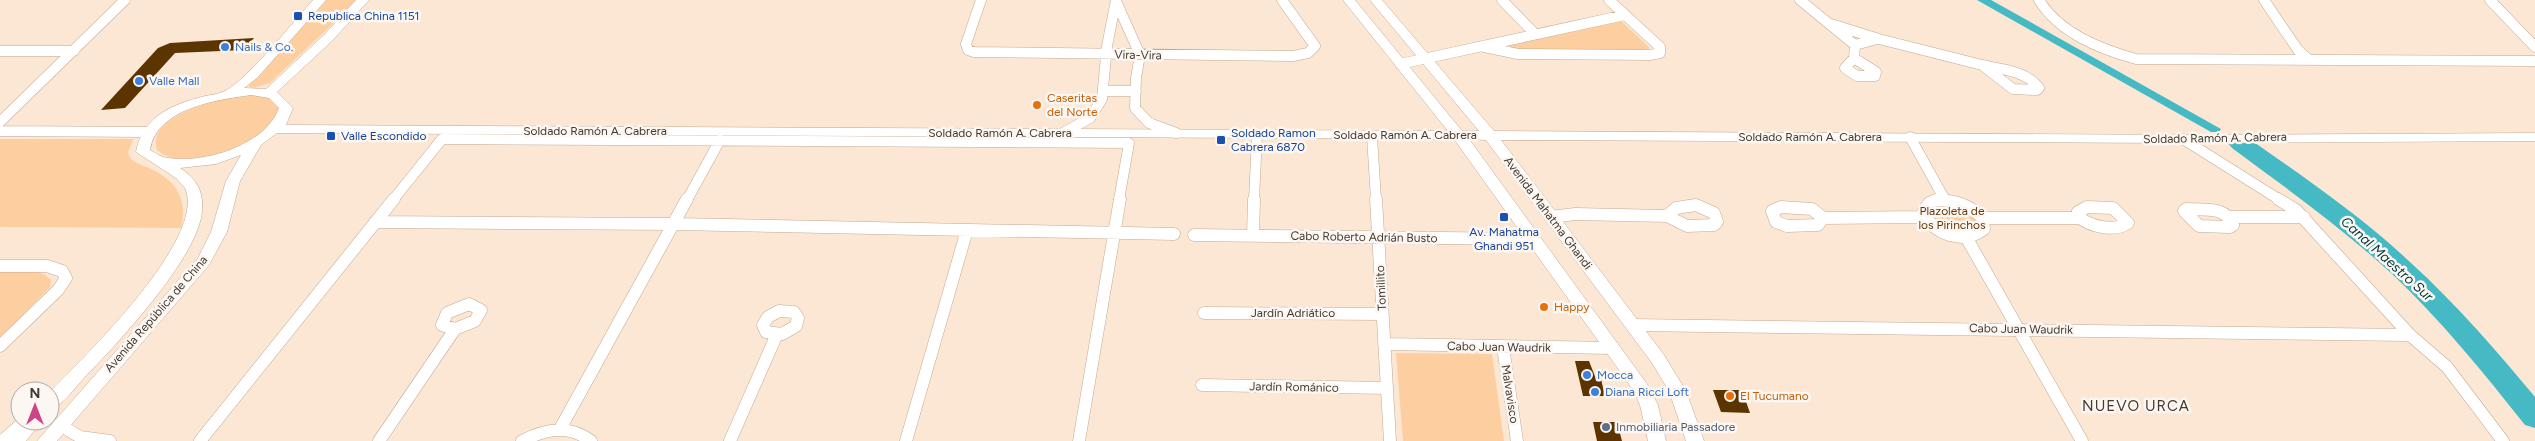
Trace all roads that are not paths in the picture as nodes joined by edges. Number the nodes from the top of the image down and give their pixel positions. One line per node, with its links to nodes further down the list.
1 (125, 0): 23 (street)
2 (320, 0): 34 (main road)
3 (363, 0): 35 (main road)
4 (981, 0): 24 (street, Vira-Vira)
5 (1116, 0): 24 (street); 25 (street)
6 (1282, 0): 25 (street, Vira-Vira)
7 (1349, 0): 30 (main road, Avenida Mahatma Ghandi)
8 (1376, 0): 27 (main road, Avenida Mahatma Ghandi)
9 (1502, 0): 17 (street)
10 (1609, 0): 15 (street)
11 (1800, 0): 16 (street)
12 (2039, 0): 28 (street)
13 (2264, 0): 28 (street)
14 (2490, 0): 20 (street)
15 (1626, 16): 17 (street); 21 (street)
16 (1831, 24): 18 (street); 19 (street)
17 (1535, 34): 21 (street)
18 (1879, 39): 19 (street); 31 (street)
19 (1856, 45): 26 (street)
20 (2535, 46)
21 (1484, 47): 27 (street)
22 (0, 51): 23 (street)
23 (74, 51): 36 (street)
24 (1106, 55): 25 (street, Vira-Vira); 32 (street)
25 (1140, 55): 33 (street)
26 (1854, 58)
27 (1426, 60): 30 (street); 44 (main road, Avenida Mahatma Ghandi)
28 (2308, 60): 29 (street)
29 (2534, 60)
30 (1400, 64): 46 (main road, Avenida Mahatma Ghandi)
31 (1982, 65): 31 (street)
32 (1105, 91): 33 (street); 41 (street)
33 (1136, 91): 42 (street)
34 (230, 93): 35 (main road); 37 (main road)
35 (269, 93): 38 (main road)
36 (0, 122)
37 (152, 129): 40 (street); 40 (street); 52 (main road)
38 (276, 129): 41 (main road, Soldado Ramón A. Cabrera); 51 (main road)
39 (0, 131): 40 (street)
40 (32, 131)
41 (1061, 134): 42 (main road, Soldado Ramón A. Cabrera)
42 (1180, 134): 43 (main road, Soldado Ramón A. Cabrera)
43 (1256, 135): 45 (main road, Soldado Ramón A. Cabrera); 68 (street)
44 (1490, 135): 46 (main road, Soldado Ramón A. Cabrera); 48 (main road, Soldado Ramón A. Cabrera); 55 (main road, Avenida Mahatma Ghandi)
45 (1372, 136): 46 (main road, Soldado Ramón A. Cabrera); 69 (street, Tomillito)
46 (1460, 136): 71 (main road, Avenida Mahatma Ghandi)
47 (2535, 137): 49 (main road, Soldado Ramón A. Cabrera)
48 (1910, 138): 49 (main road, Soldado Ramón A. Cabrera); 53 (street)
49 (2183, 139): 58 (street)
50 (720, 140): 62 (street); 63 (street); 65 (street)
51 (254, 144): 52 (main road); 89 (main road, Avenida República de China)
52 (163, 164): 84 (main road, Avenida República de China)
53 (1945, 200): 56 (street); 60 (street)
54 (1667, 216): 55 (street)
55 (1551, 217): 75 (main road, Avenida Mahatma Ghandi)
56 (1924, 217): 59 (street); 70 (street)
57 (2230, 217): 58 (street)
58 (2304, 217): 79 (street)
59 (1823, 218)
60 (1983, 218): 61 (street); 70 (street)
61 (2080, 218)
62 (375, 222): 63 (street); 98 (street)
63 (674, 224): 64 (street); 90 (street)
64 (967, 230): 65 (street); 103 (street)
65 (1114, 233): 66 (street); 104 (street)
66 (1174, 234)
67 (1194, 235): 68 (street, Cabo Roberto Adrián Busto)
68 (1253, 236): 69 (street, Cabo Roberto Adrián Busto)
69 (1378, 237): 71 (street, Cabo Roberto Adrián Busto); 74 (street, Tomillito)
70 (1966, 237): 77 (street)
71 (1533, 239): 83 (main road, Avenida Mahatma Ghandi)
72 (0, 266): 81 (street)
73 (1204, 313): 74 (street, Jardín Adriático)
74 (1382, 314): 80 (street, Tomillito)
75 (1632, 325): 77 (street, Cabo Juan Waudrik); 108 (main road, Avenida Mahatma Ghandi)
76 (455, 329): 99 (street)
77 (2019, 329): 79 (street, Cabo Juan Waudrik); 109 (street)
78 (777, 334): 102 (street)
79 (2410, 335): 110 (street)
80 (1384, 344): 82 (street, Cabo Juan Waudrik); 86 (street, Tomillito)
81 (0, 346)
82 (1503, 347): 83 (street, Cabo Juan Waudrik); 106 (street, Malvavisco)
83 (1613, 348): 107 (main road, Avenida Mahatma Ghandi)
84 (73, 379): 87 (street); 88 (main road, Avenida República de China)
85 (1202, 385): 86 (street, Jardín Románico)
86 (1386, 388): 105 (street, Tomillito)
87 (60, 390)
88 (60, 393)
89 (60, 425): 97 (street)
90 (560, 429): 100 (street); 101 (street)
91 (14, 431): 94 (street)
92 (24, 431): 95 (main road)
93 (55, 431): 96 (main road, Avenida República de China)
94 (2, 441)
95 (15, 441)
96 (46, 441)
97 (110, 441)
98 (200, 441)
99 (379, 441)
100 (522, 441)
101 (591, 441)
102 (730, 441)
103 (906, 441)
104 (1079, 441)
105 (1390, 441)
106 (1517, 441)
107 (1657, 441)
108 (1695, 441)
109 (2082, 441)
110 (2503, 441)

